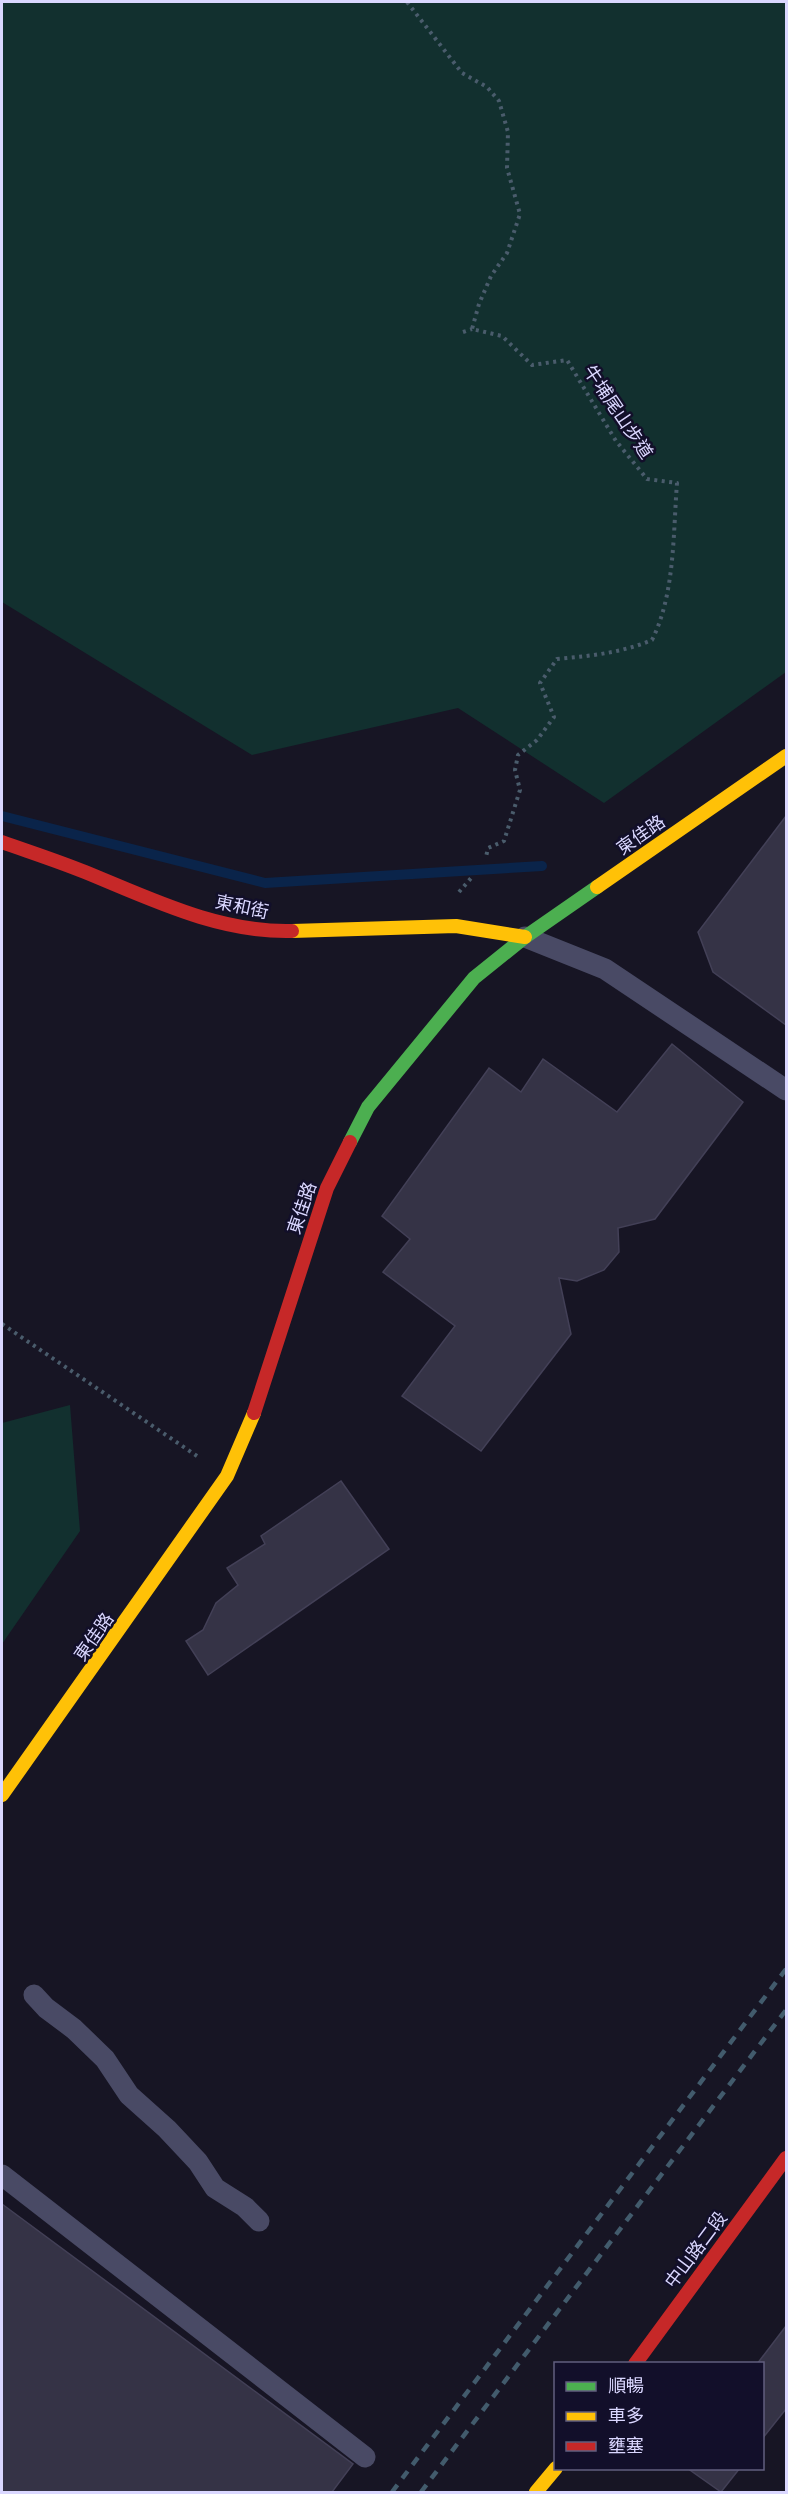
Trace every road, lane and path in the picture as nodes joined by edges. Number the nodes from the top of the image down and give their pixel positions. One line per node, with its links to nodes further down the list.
1 (406, 2): 2 (path)
2 (472, 329): 3 (path); 6 (path, 牛埔尾山步道)
3 (463, 332)
4 (786, 756): 7 (street, 東佳路)
5 (2, 842): 7 (street, 東和街)
6 (486, 857)
7 (525, 937): 8 (lane); 10 (street, 東佳路)
8 (786, 1090)
9 (2, 1324): 10 (path)
10 (227, 1476): 11 (street, 東佳路)
11 (2, 1795)
12 (34, 1995): 15 (lane)
13 (786, 2158): 16 (street, 中山路二段)
14 (2, 2175): 17 (lane)
15 (259, 2221)
16 (635, 2362)
17 (365, 2457)
18 (554, 2469): 19 (street)
19 (536, 2493)

